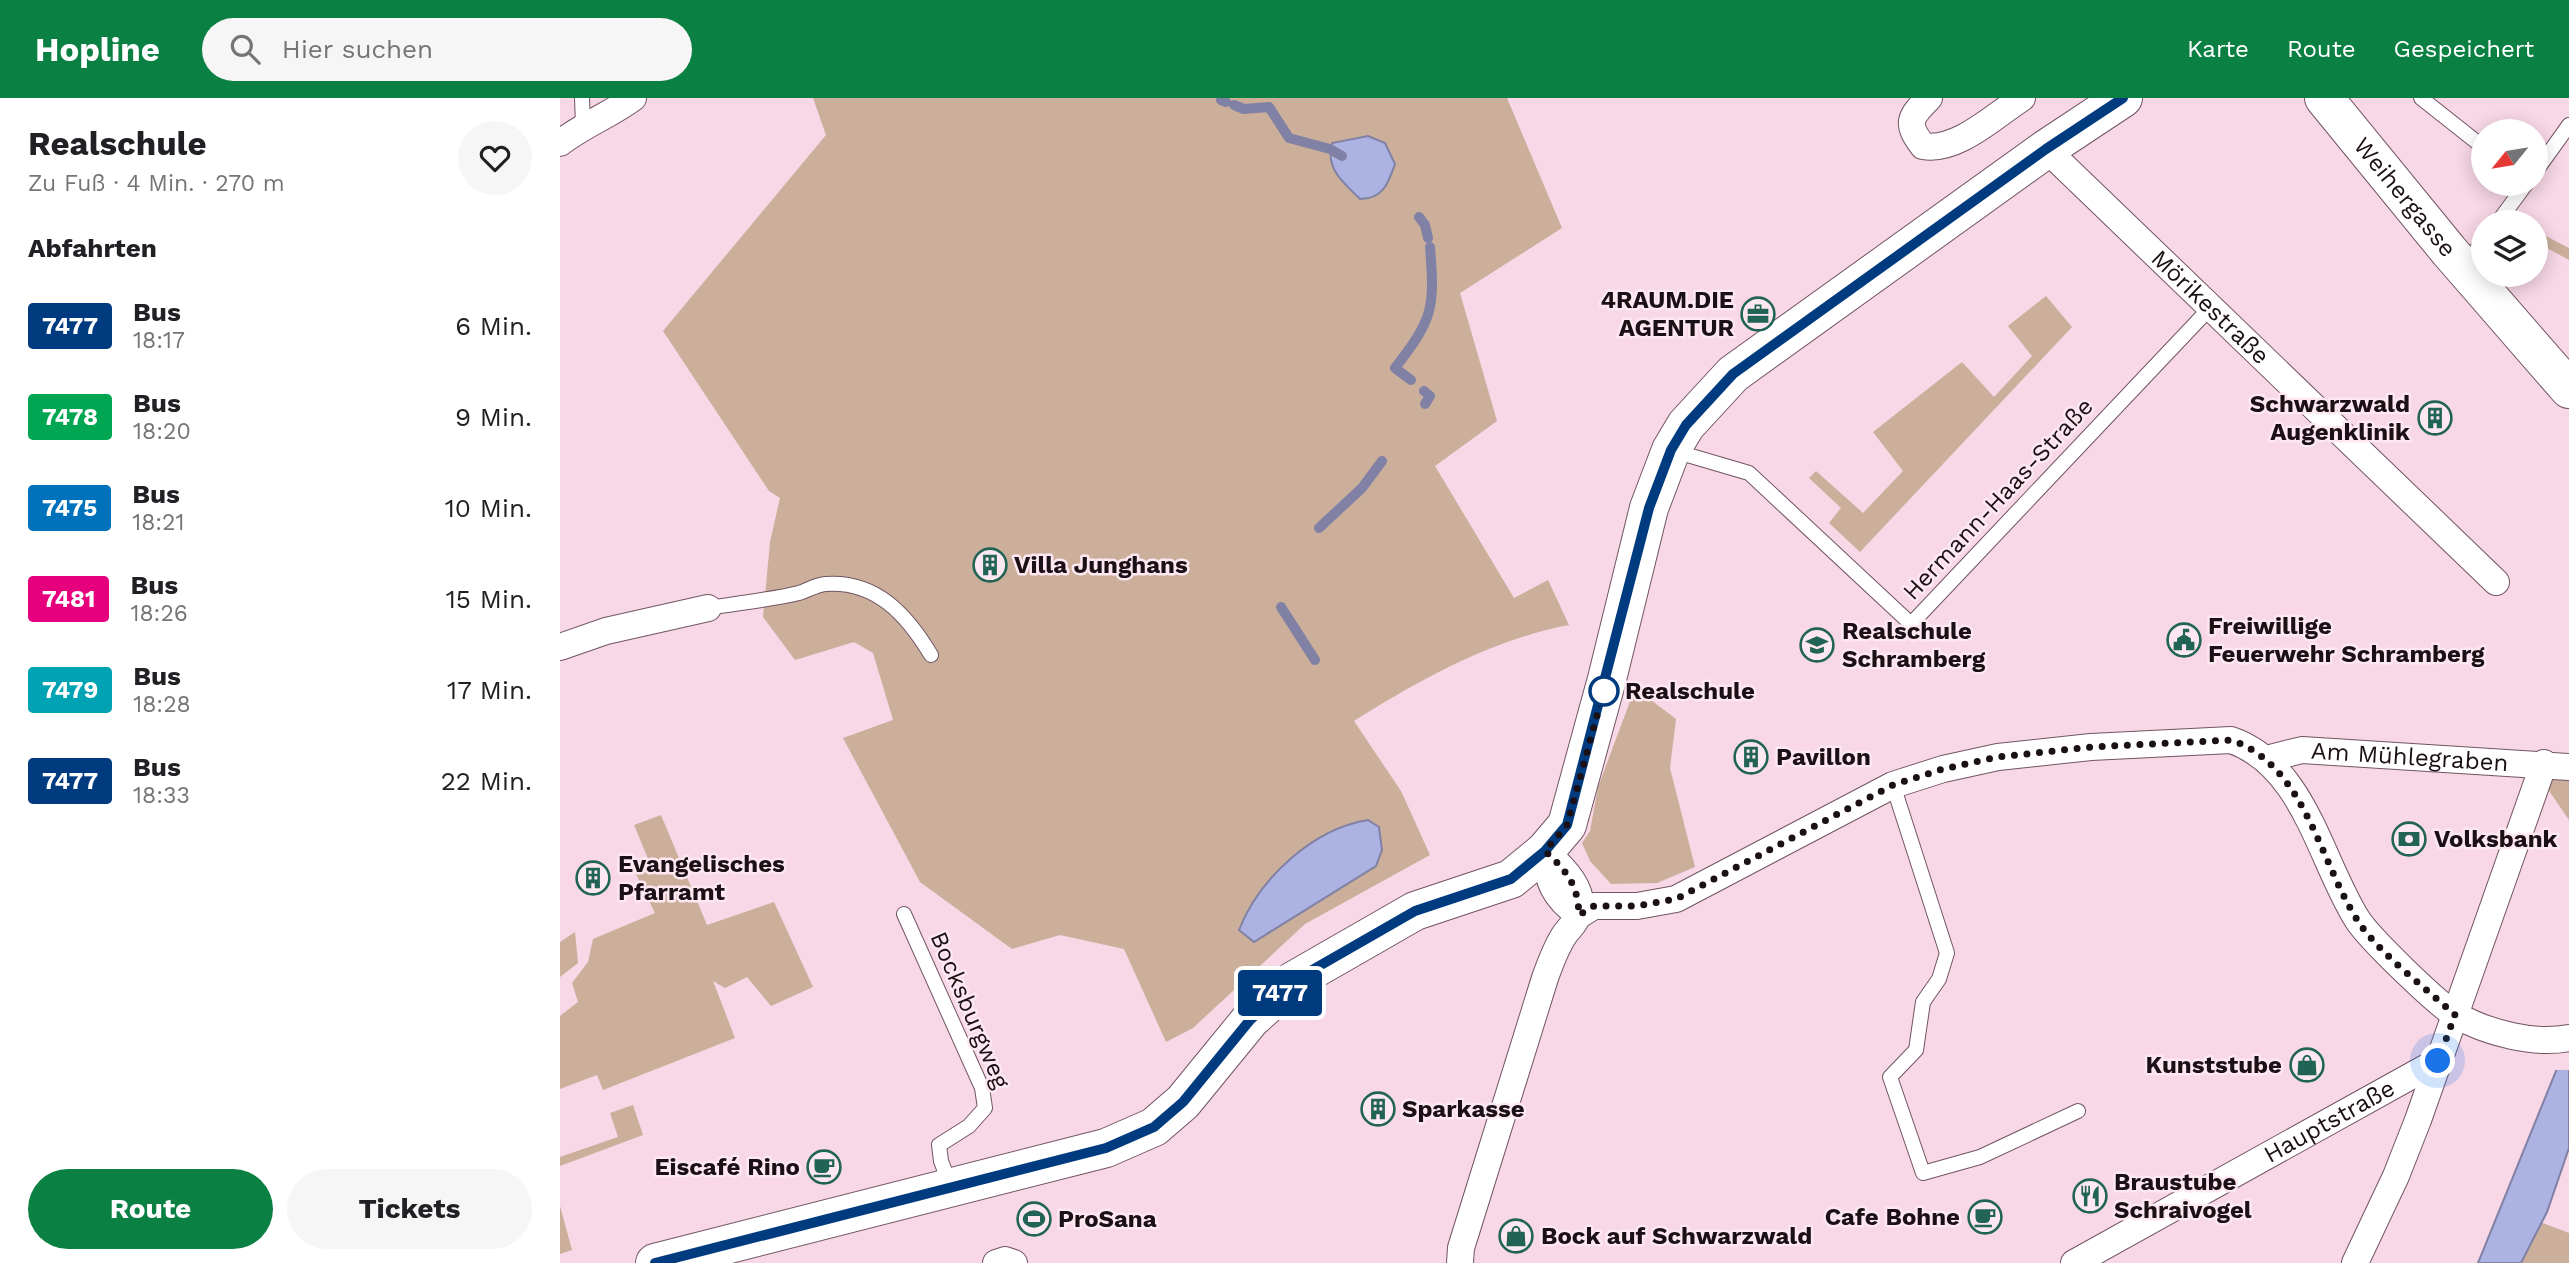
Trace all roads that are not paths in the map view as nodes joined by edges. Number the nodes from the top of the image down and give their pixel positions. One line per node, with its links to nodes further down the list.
1 (583, 98): 8 (lane)
2 (633, 98): 8 (street)
3 (1928, 98): 4 (street)
4 (2022, 98)
5 (2123, 98): 12 (main road)
6 (2324, 98): 14 (main road, Weihergasse)
7 (2421, 98): 10 (lane)
8 (583, 125): 11 (street)
9 (2569, 125): 13 (lane)
10 (2471, 138)
11 (560, 143)
12 (2046, 149): 16 (street, Mörikestraße); 18 (main road)
13 (2548, 154)
14 (2471, 252)
15 (2496, 287): 17 (main road, Weihergasse)
16 (2211, 307): 18 (lane, Hermann-Haas-Straße); 19 (street, Mörikestraße)
17 (2569, 389)
18 (1671, 450): 26 (main road)
19 (2496, 582)
20 (708, 608): 21 (street); 22 (lane)
21 (560, 647)
22 (931, 655)
23 (2266, 759): 24 (street, Am Mühlegraben); 25 (street); 29 (street)
24 (2557, 765): 29 (street)
25 (1893, 785): 28 (street); 32 (lane)
26 (1545, 851): 28 (street); 33 (main road)
27 (904, 914): 33 (lane, Bocksburgweg)
28 (1579, 915): 34 (street)
29 (2455, 1015): 30 (street); 31 (street)
30 (2559, 1040)
31 (2438, 1061): 38 (street, Hauptstraße); 39 (street)
32 (2078, 1111)
33 (950, 1186): 35 (main road)
34 (1461, 1256)
35 (655, 1263)
36 (996, 1263): 37 (street)
37 (1014, 1263)
38 (2074, 1263)
39 (2355, 1263)

